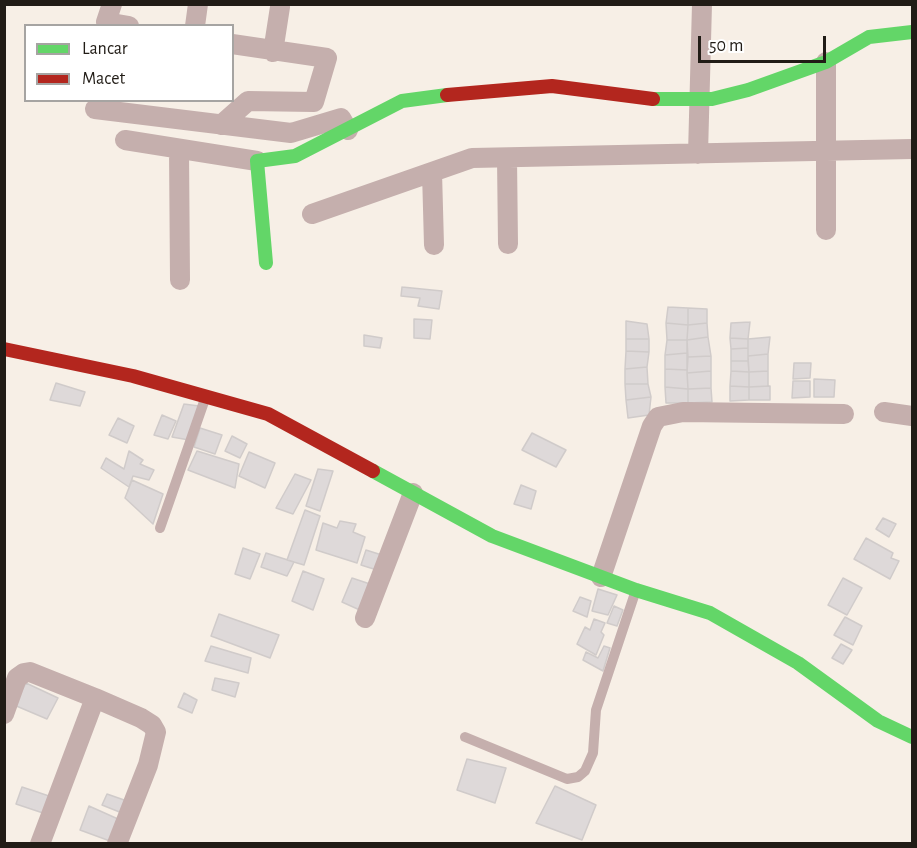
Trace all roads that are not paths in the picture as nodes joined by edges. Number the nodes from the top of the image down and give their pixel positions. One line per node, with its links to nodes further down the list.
1 (112, 4): 5 (street)
2 (198, 4): 6 (street)
3 (702, 4): 11 (street)
4 (280, 7): 9 (street)
5 (118, 24)
6 (195, 24)
7 (912, 32): 10 (street)
8 (234, 44): 9 (street)
9 (273, 52): 13 (street)
10 (826, 62): 11 (street); 18 (street)
11 (700, 99): 14 (street); 19 (street)
12 (95, 109): 13 (street)
13 (221, 125): 14 (street)
14 (348, 130): 21 (street)
15 (125, 140): 16 (street)
16 (179, 148): 21 (street); 28 (street)
17 (912, 149): 18 (street)
18 (824, 151): 19 (street); 24 (street)
19 (698, 154): 20 (street)
20 (507, 158): 22 (street); 25 (street)
21 (257, 161): 27 (street)
22 (432, 172): 23 (street); 26 (street)
23 (312, 214)
24 (826, 230)
25 (508, 244)
26 (434, 245)
27 (266, 263)
28 (180, 280)
29 (4, 349): 30 (street)
30 (206, 396): 34 (street); 35 (lane)
31 (884, 412): 33 (street)
32 (844, 414): 36 (street)
33 (912, 416)
34 (413, 492): 36 (street); 38 (street)
35 (160, 528)
36 (601, 577): 37 (street)
37 (636, 590): 41 (lane); 42 (street)
38 (364, 618)
39 (95, 698): 40 (street); 43 (street); 44 (street)
40 (4, 714)
41 (465, 737)
42 (912, 737)
43 (40, 843)
44 (117, 843)

